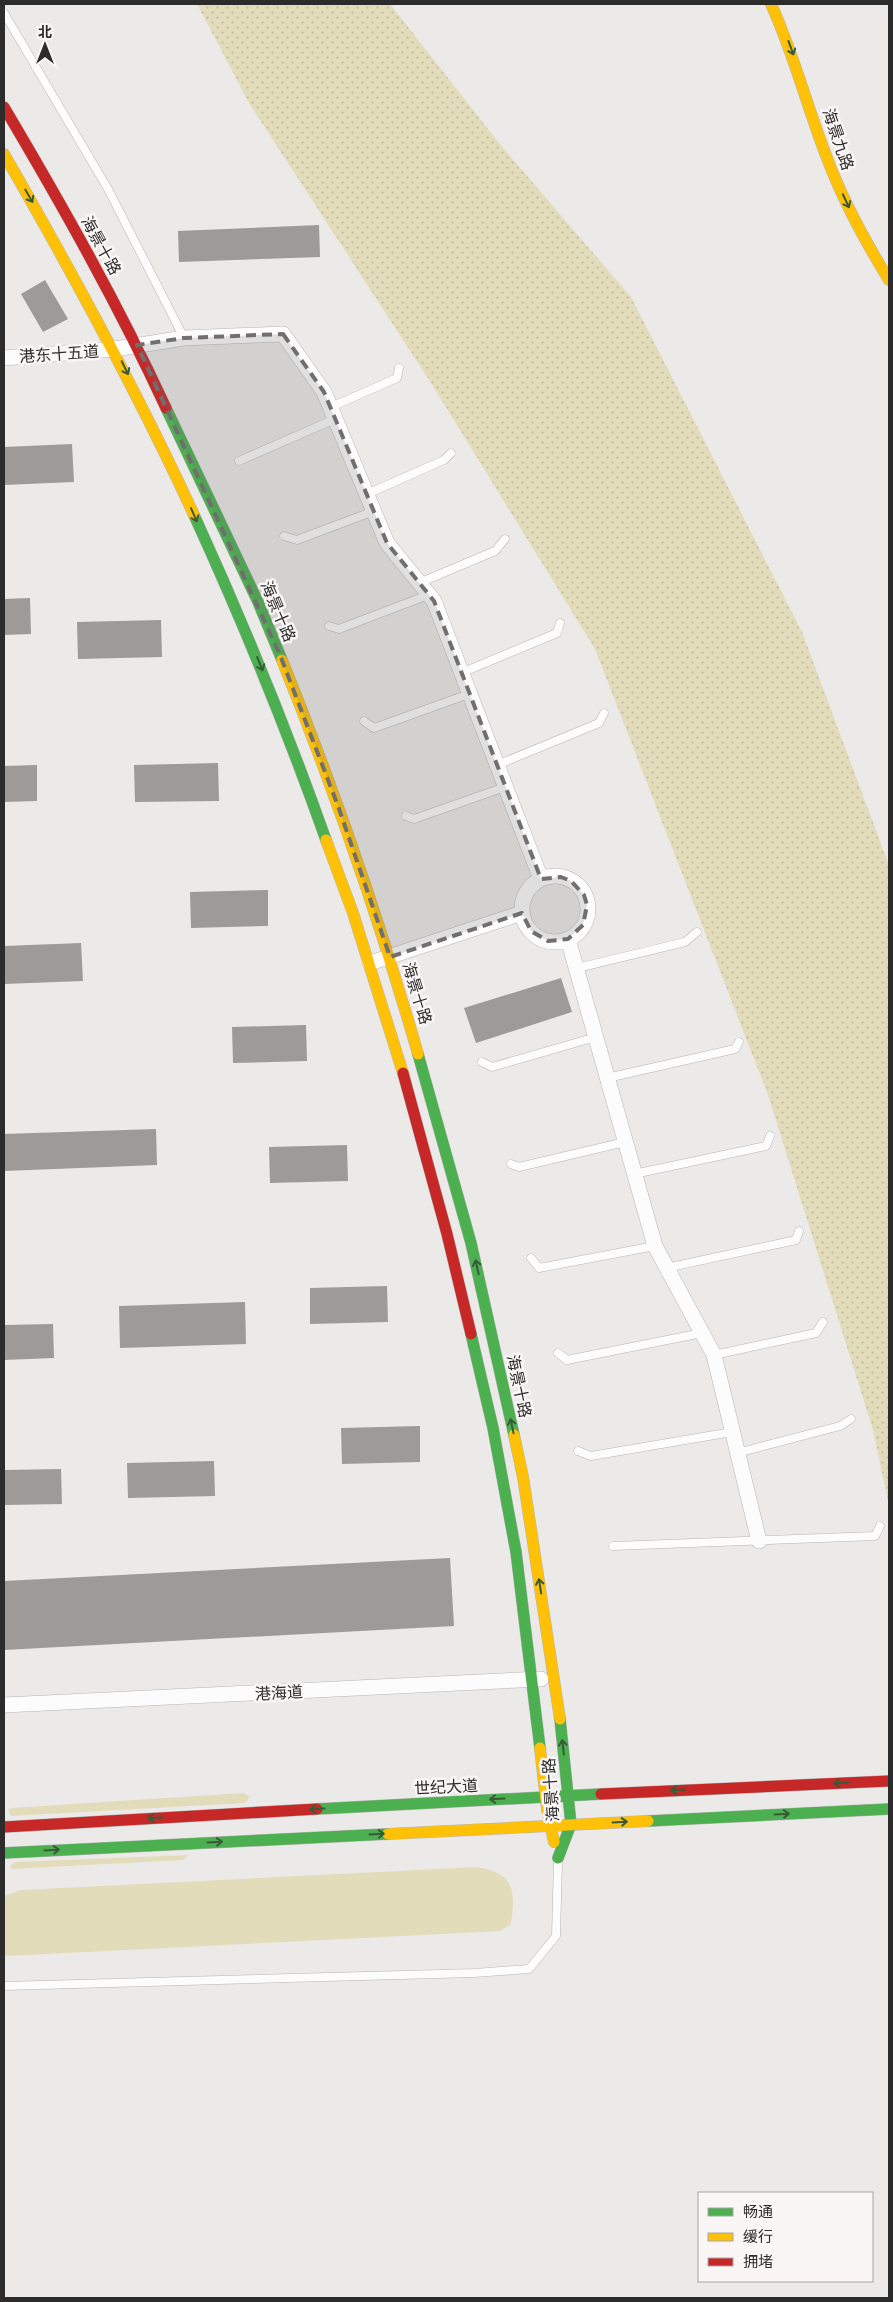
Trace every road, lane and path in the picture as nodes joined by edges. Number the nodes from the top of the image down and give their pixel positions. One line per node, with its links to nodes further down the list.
1 (771, 4): 7 (street, 海景九路, one-way to 7)
2 (782, 4): 6 (street, 海景九路)
3 (4, 12): 8 (lane)
4 (4, 107): 9 (street, 海景十路)
5 (4, 154): 10 (street, 海景十路, one-way to 10)
6 (889, 262)
7 (889, 280)
8 (184, 338): 9 (street, 港东十五道); 13 (street, 港东十五道)
9 (137, 345): 10 (street, 港东十五道); 35 (street, 海景十路)
10 (115, 349): 11 (street, 港东十五道); 36 (street, 海景十路, one-way to 36)
11 (4, 358)
12 (399, 368): 13 (lane)
13 (333, 413): 15 (lane); 16 (street)
14 (451, 453): 16 (lane)
15 (239, 461)
16 (367, 494): 17 (street)
17 (374, 511): 18 (lane); 20 (street)
18 (284, 536)
19 (506, 540): 20 (lane)
20 (419, 583): 21 (street)
21 (428, 595): 23 (lane); 24 (street)
22 (560, 623): 24 (lane)
23 (329, 626)
24 (461, 672): 25 (street)
25 (469, 694): 27 (lane); 28 (street)
26 (604, 713): 28 (lane)
27 (364, 721)
28 (497, 765): 29 (street)
29 (505, 787): 30 (lane); 31 (street)
30 (406, 816)
31 (541, 879): 32 (street); 34 (street)
32 (522, 913): 34 (street); 35 (street)
33 (697, 932): 37 (lane)
34 (568, 939): 37 (street)
35 (390, 957): 36 (street); 61 (street, 海景十路, one-way to 35)
36 (370, 963): 62 (street, 海景十路)
37 (577, 968): 38 (street)
38 (596, 1037): 40 (lane); 41 (street)
39 (739, 1042): 41 (lane)
40 (482, 1062)
41 (608, 1078): 43 (street)
42 (770, 1136): 45 (lane)
43 (625, 1142): 44 (lane); 45 (street)
44 (510, 1164)
45 (634, 1174): 47 (street)
46 (799, 1231): 49 (lane)
47 (654, 1246): 48 (lane); 49 (street)
48 (531, 1258)
49 (666, 1268): 51 (street)
50 (823, 1322): 53 (lane)
51 (702, 1333): 52 (lane); 53 (street)
52 (558, 1353)
53 (714, 1355): 55 (street)
54 (851, 1419): 57 (lane)
55 (732, 1432): 56 (lane); 57 (street)
56 (578, 1451)
57 (737, 1453): 59 (street)
58 (880, 1526): 59 (lane)
59 (759, 1541): 60 (lane)
60 (613, 1546)
61 (555, 1678): 62 (street, 港海道); 65 (street, 海景十路, one-way to 61)
62 (533, 1680): 63 (street, 港海道); 66 (street, 海景十路)
63 (4, 1704)
64 (889, 1781): 65 (street, 世纪大道, one-way to 65)
65 (569, 1795): 66 (street, 世纪大道); 68 (street, 海景十路)
66 (546, 1797): 69 (street, 海景十路); 70 (street, 世纪大道, one-way to 70)
67 (889, 1809): 68 (street, one-way to 67)
68 (571, 1824): 69 (street); 72 (street, 海景十路)
69 (550, 1825): 71 (street, one-way to 69); 72 (street, 海景十路)
70 (4, 1827)
71 (4, 1853)
72 (558, 1858): 73 (lane)
73 (4, 1986)

